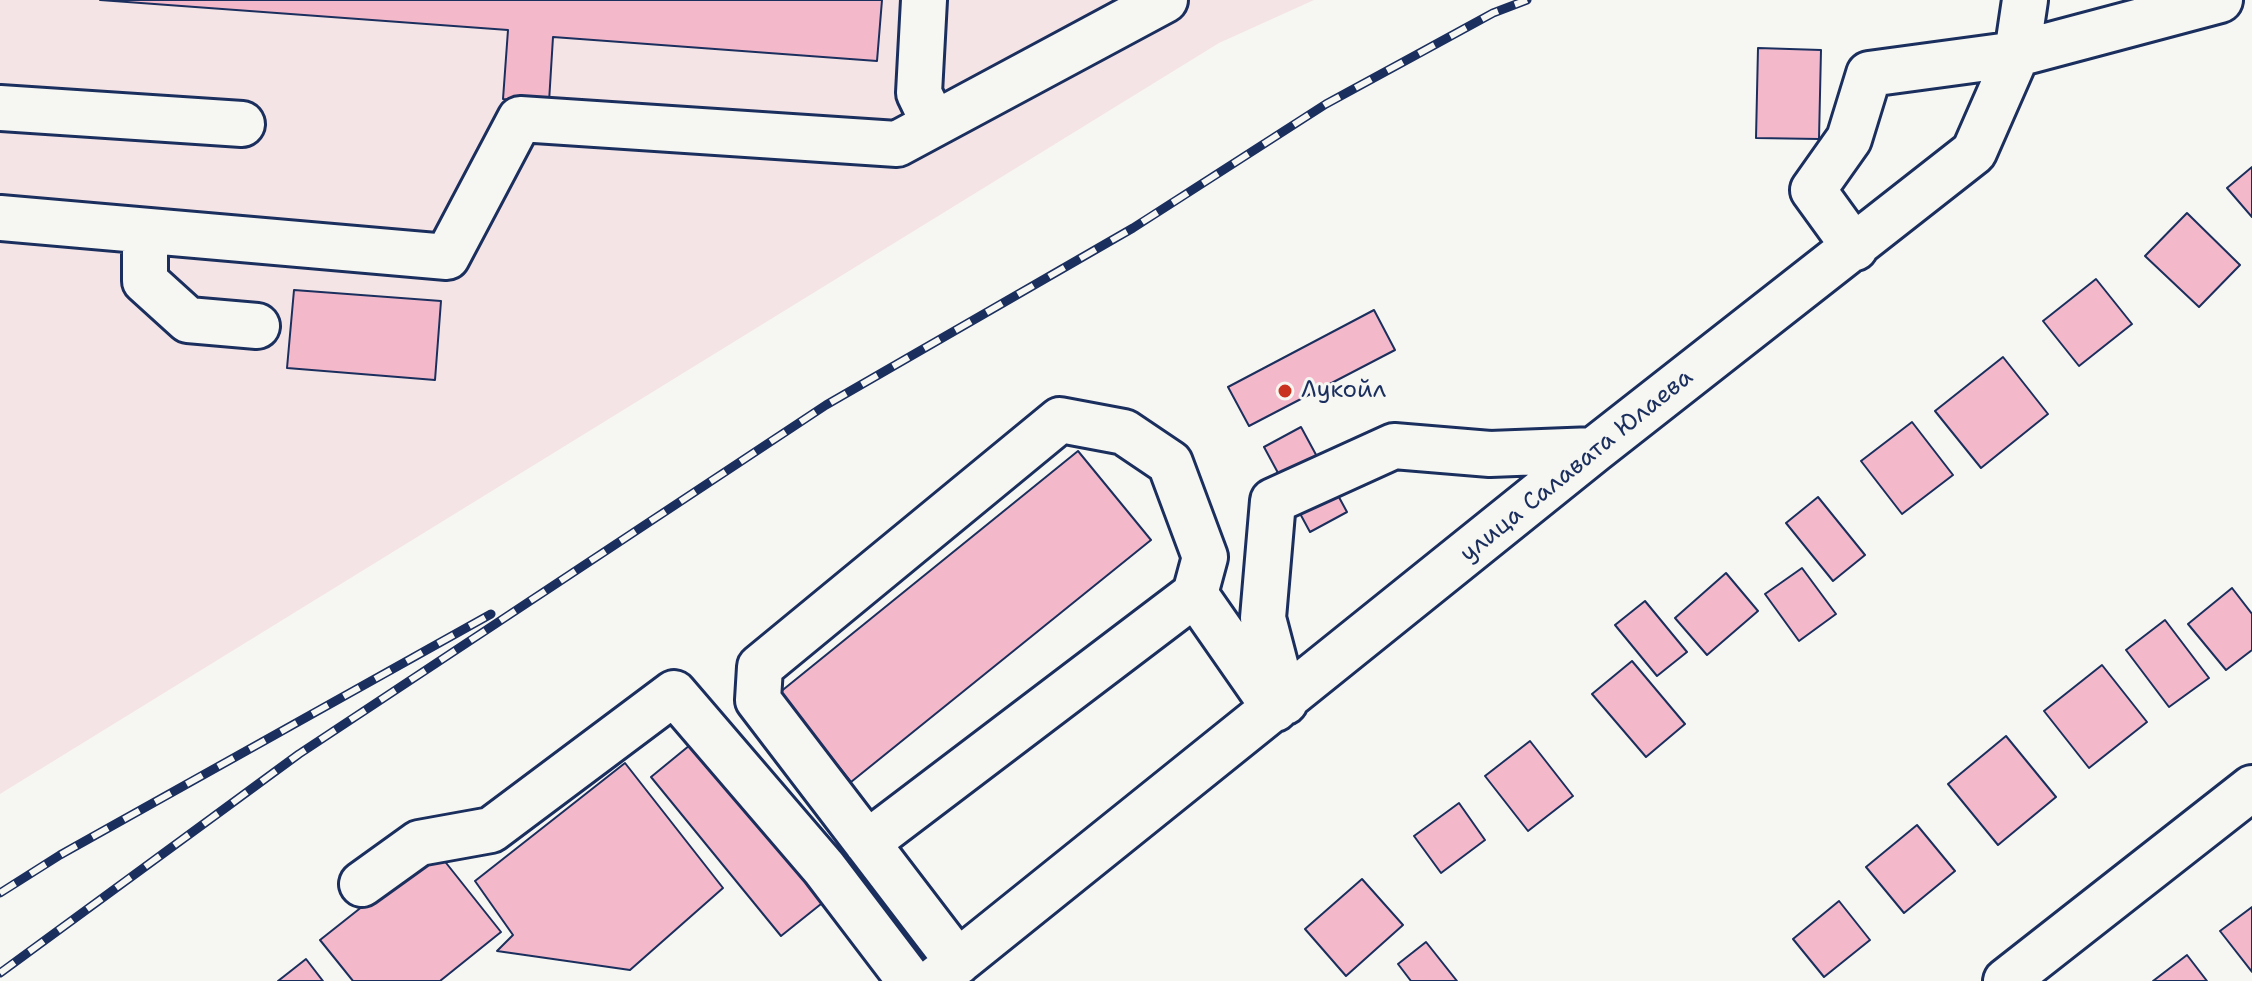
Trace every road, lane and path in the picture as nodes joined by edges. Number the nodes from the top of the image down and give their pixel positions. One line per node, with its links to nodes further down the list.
1 (924, 0): 8 (street)
2 (1165, 0): 8 (street)
3 (2025, 0): 5 (street, улица Салавата Юлаева)
4 (2220, 0): 5 (street)
5 (2017, 54): 11 (street, улица Салавата Юлаева); 11 (street)
6 (0, 108): 7 (street)
7 (242, 124)
8 (934, 124): 10 (street)
9 (0, 218): 10 (street)
10 (145, 231): 12 (street)
11 (1855, 248): 13 (street, улица Салавата Юлаева)
12 (257, 326)
13 (1594, 450): 15 (street, улица Салавата Юлаева); 15 (street)
14 (1195, 594): 15 (street); 17 (street); 17 (street)
15 (1280, 705): 19 (street, улица Салавата Юлаева)
16 (2252, 788): 21 (street)
17 (867, 843): 19 (street)
18 (362, 884): 20 (street)
19 (946, 971)
20 (910, 981)
21 (2006, 981)

